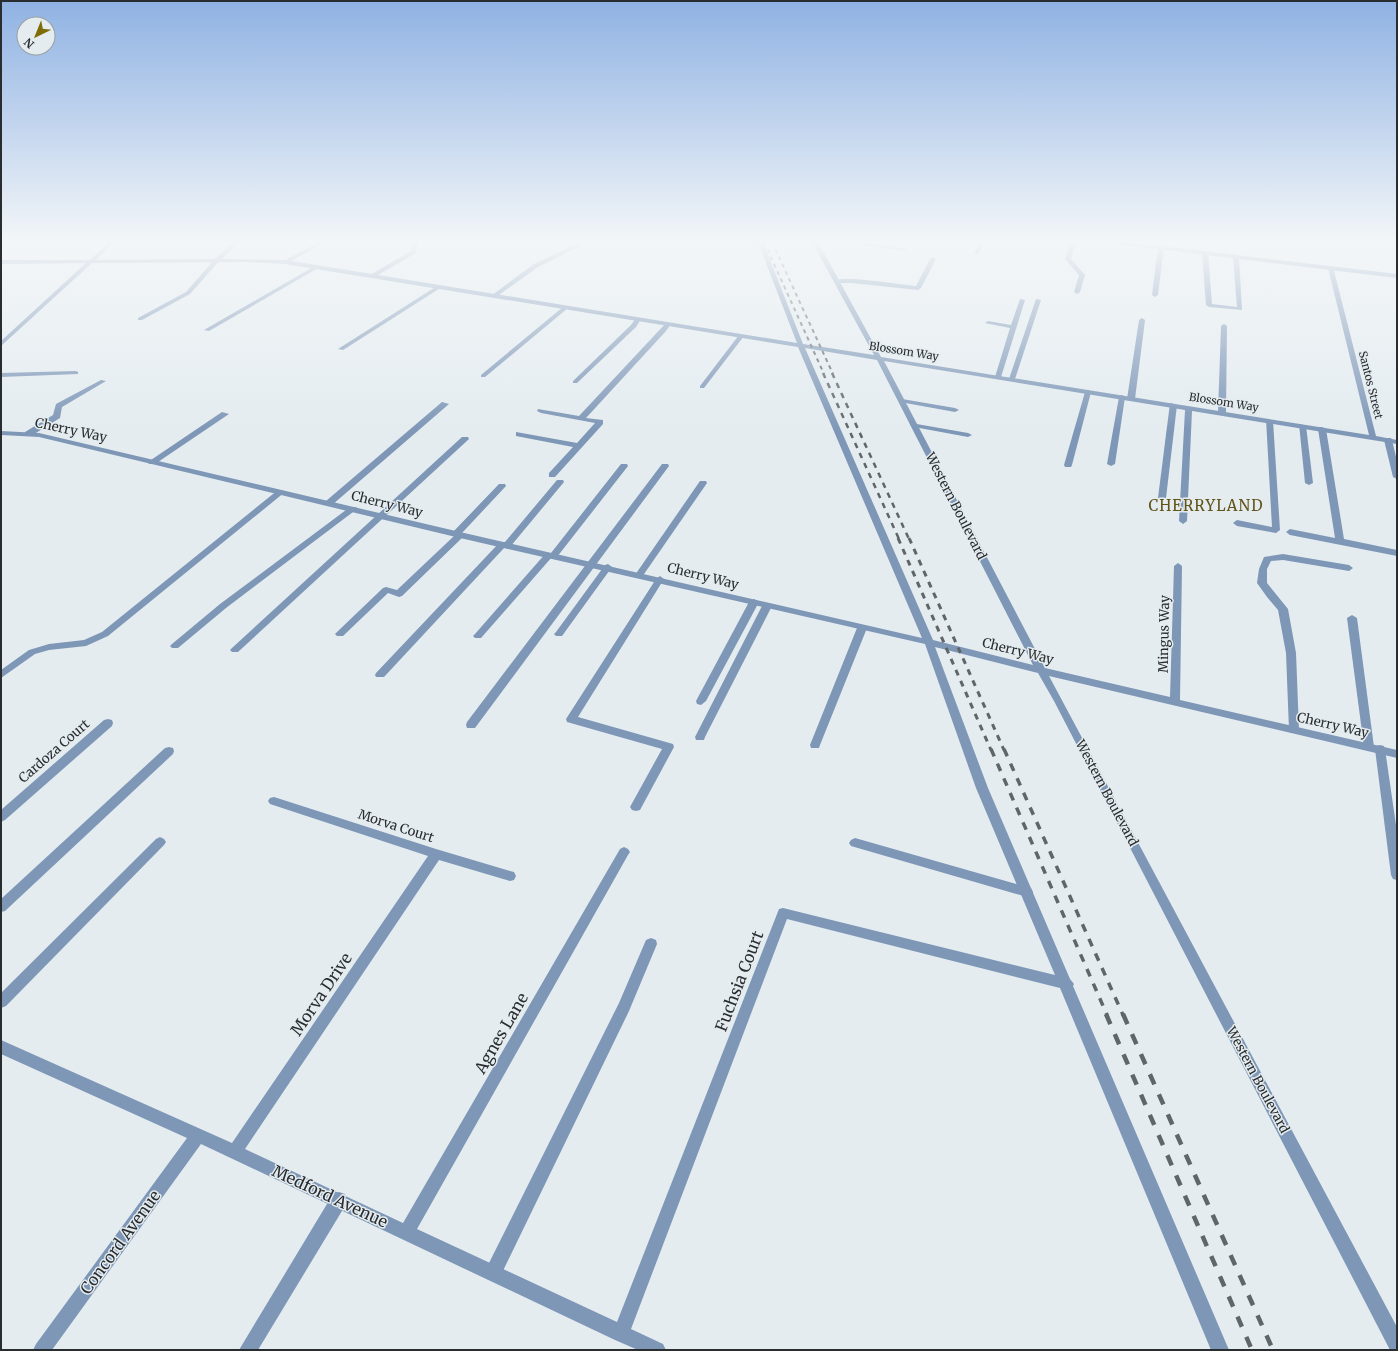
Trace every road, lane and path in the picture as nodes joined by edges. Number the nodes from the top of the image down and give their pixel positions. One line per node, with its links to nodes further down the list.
1 (43, 305): 23 (street)
2 (166, 305): 14 (street)
3 (251, 305): 21 (street)
4 (410, 305): 25 (street)
5 (548, 305): 13 (street, Blossom Way)
6 (785, 305): 24 (street)
7 (850, 305): 26 (street, Western Boulevard)
8 (1021, 305): 20 (street)
9 (1036, 305): 31 (street)
10 (1209, 305): 11 (street)
11 (1240, 305)
12 (1340, 305): 55 (street, Santos Street)
13 (565, 308): 15 (street, Blossom Way); 29 (street)
14 (140, 319)
15 (638, 319): 18 (street, Blossom Way); 33 (street)
16 (1142, 320): 37 (street)
17 (988, 323): 20 (street)
18 (668, 324): 22 (street, Blossom Way); 46 (street)
19 (1224, 326): 44 (street)
20 (1014, 327): 30 (street)
21 (207, 330)
22 (741, 336): 24 (street, Blossom Way); 34 (street)
23 (1, 344)
24 (801, 346): 26 (street, Blossom Way); 97 (street)
25 (341, 349)
26 (879, 358): 30 (street, Blossom Way); 38 (street, Western Boulevard)
27 (76, 374): 28 (street)
28 (1, 375)
29 (483, 376)
30 (998, 377): 31 (street, Blossom Way)
31 (1012, 380): 35 (street, Blossom Way)
32 (103, 381): 52 (street)
33 (575, 382)
34 (702, 387)
35 (1088, 392): 36 (street, Blossom Way); 62 (street)
36 (1122, 397): 37 (street, Blossom Way); 61 (street)
37 (1131, 399): 40 (street, Blossom Way)
38 (902, 401): 42 (street); 48 (street, Western Boulevard)
39 (445, 404): 73 (street)
40 (1173, 405): 41 (street, Blossom Way); 72 (street)
41 (1189, 408): 44 (street, Blossom Way); 76 (street)
42 (955, 410)
43 (540, 411): 46 (street)
44 (1222, 413): 47 (street, Blossom Way)
45 (225, 414): 60 (street)
46 (581, 419): 59 (street)
47 (1269, 421): 49 (street, Blossom Way); 77 (street)
48 (914, 425): 54 (street); 100 (street, Western Boulevard)
49 (1302, 426): 50 (street, Blossom Way); 69 (street)
50 (1322, 429): 55 (street, Blossom Way); 80 (street)
51 (1, 433): 52 (street, Cherry Way)
52 (28, 434): 60 (street, Cherry Way)
53 (519, 434): 59 (street)
54 (968, 435)
55 (1374, 438): 57 (street, Blossom Way)
56 (465, 439): 75 (street)
57 (1388, 440): 58 (street, Blossom Way); 66 (street)
58 (1397, 442)
59 (579, 446): 65 (street)
60 (152, 462): 71 (street, Cherry Way)
61 (1111, 464)
62 (1068, 465)
63 (624, 466): 83 (street)
64 (665, 466): 84 (street)
65 (552, 475)
66 (1397, 477)
67 (560, 482): 81 (street)
68 (703, 483): 88 (street)
69 (1309, 483)
70 (502, 486): 79 (street)
71 (281, 492): 73 (street, Cherry Way); 101 (street)
72 (1162, 498)
73 (329, 503): 74 (street, Cherry Way)
74 (354, 509): 75 (street, Cherry Way); 98 (street)
75 (380, 516): 79 (street, Cherry Way); 99 (street)
76 (1183, 521)
77 (1237, 523)
78 (1290, 532): 80 (street)
79 (458, 534): 81 (street, Cherry Way); 94 (street)
80 (1340, 541): 82 (street)
81 (505, 544): 83 (street, Cherry Way); 102 (street)
82 (1397, 553)
83 (551, 555): 84 (street, Cherry Way); 96 (street)
84 (593, 564): 86 (street, Cherry Way); 106 (street)
85 (1178, 566): 104 (street, Mingus Way)
86 (608, 567): 88 (street, Cherry Way); 95 (street)
87 (1349, 568): 107 (street)
88 (639, 575): 89 (street, Cherry Way)
89 (660, 580): 90 (street, Cherry Way); 114 (street)
90 (754, 602): 91 (street, Cherry Way); 103 (street)
91 (767, 606): 93 (street, Cherry Way); 108 (street)
92 (1352, 618): 110 (street)
93 (862, 628): 97 (street, Cherry Way); 109 (street)
94 (340, 634)
95 (559, 634)
96 (478, 636)
97 (929, 643): 100 (street, Cherry Way); 122 (street)
98 (175, 646)
99 (235, 650)
100 (1041, 670): 104 (street, Cherry Way); 134 (street, Western Boulevard)
101 (1, 675)
102 (380, 675)
103 (701, 701)
104 (1175, 702): 107 (street, Cherry Way)
105 (108, 723): 115 (street, Cardoza Court)
106 (471, 725)
107 (1294, 730): 110 (street, Cherry Way)
108 (700, 737)
109 (815, 745)
110 (1374, 748): 112 (street, Cherry Way); 120 (street)
111 (169, 751): 123 (street)
112 (1397, 754)
113 (274, 801): 119 (street, Morva Court)
114 (636, 807)
115 (1, 817)
116 (160, 842): 126 (street)
117 (855, 843): 122 (street)
118 (624, 852): 131 (street, Agnes Lane)
119 (436, 854): 121 (street, Morva Court); 129 (street, Morva Drive)
120 (1397, 875)
121 (510, 876)
122 (1027, 892): 125 (street)
123 (1, 907)
124 (651, 944): 132 (street)
125 (1066, 984): 133 (street, Fuchsia Court); 138 (street)
126 (1, 1002)
127 (1, 1047): 128 (street, Medford Avenue)
128 (198, 1135): 129 (street, Medford Avenue); 135 (street, Concord Avenue)
129 (234, 1153): 130 (street, Medford Avenue)
130 (339, 1200): 131 (street, Medford Avenue); 136 (street)
131 (407, 1232): 132 (street, Medford Avenue)
132 (493, 1273): 133 (street, Medford Avenue)
133 (621, 1334): 137 (street, Medford Avenue)
134 (1397, 1345)
135 (42, 1350)
136 (248, 1350)
137 (657, 1350)
138 (1220, 1350)

